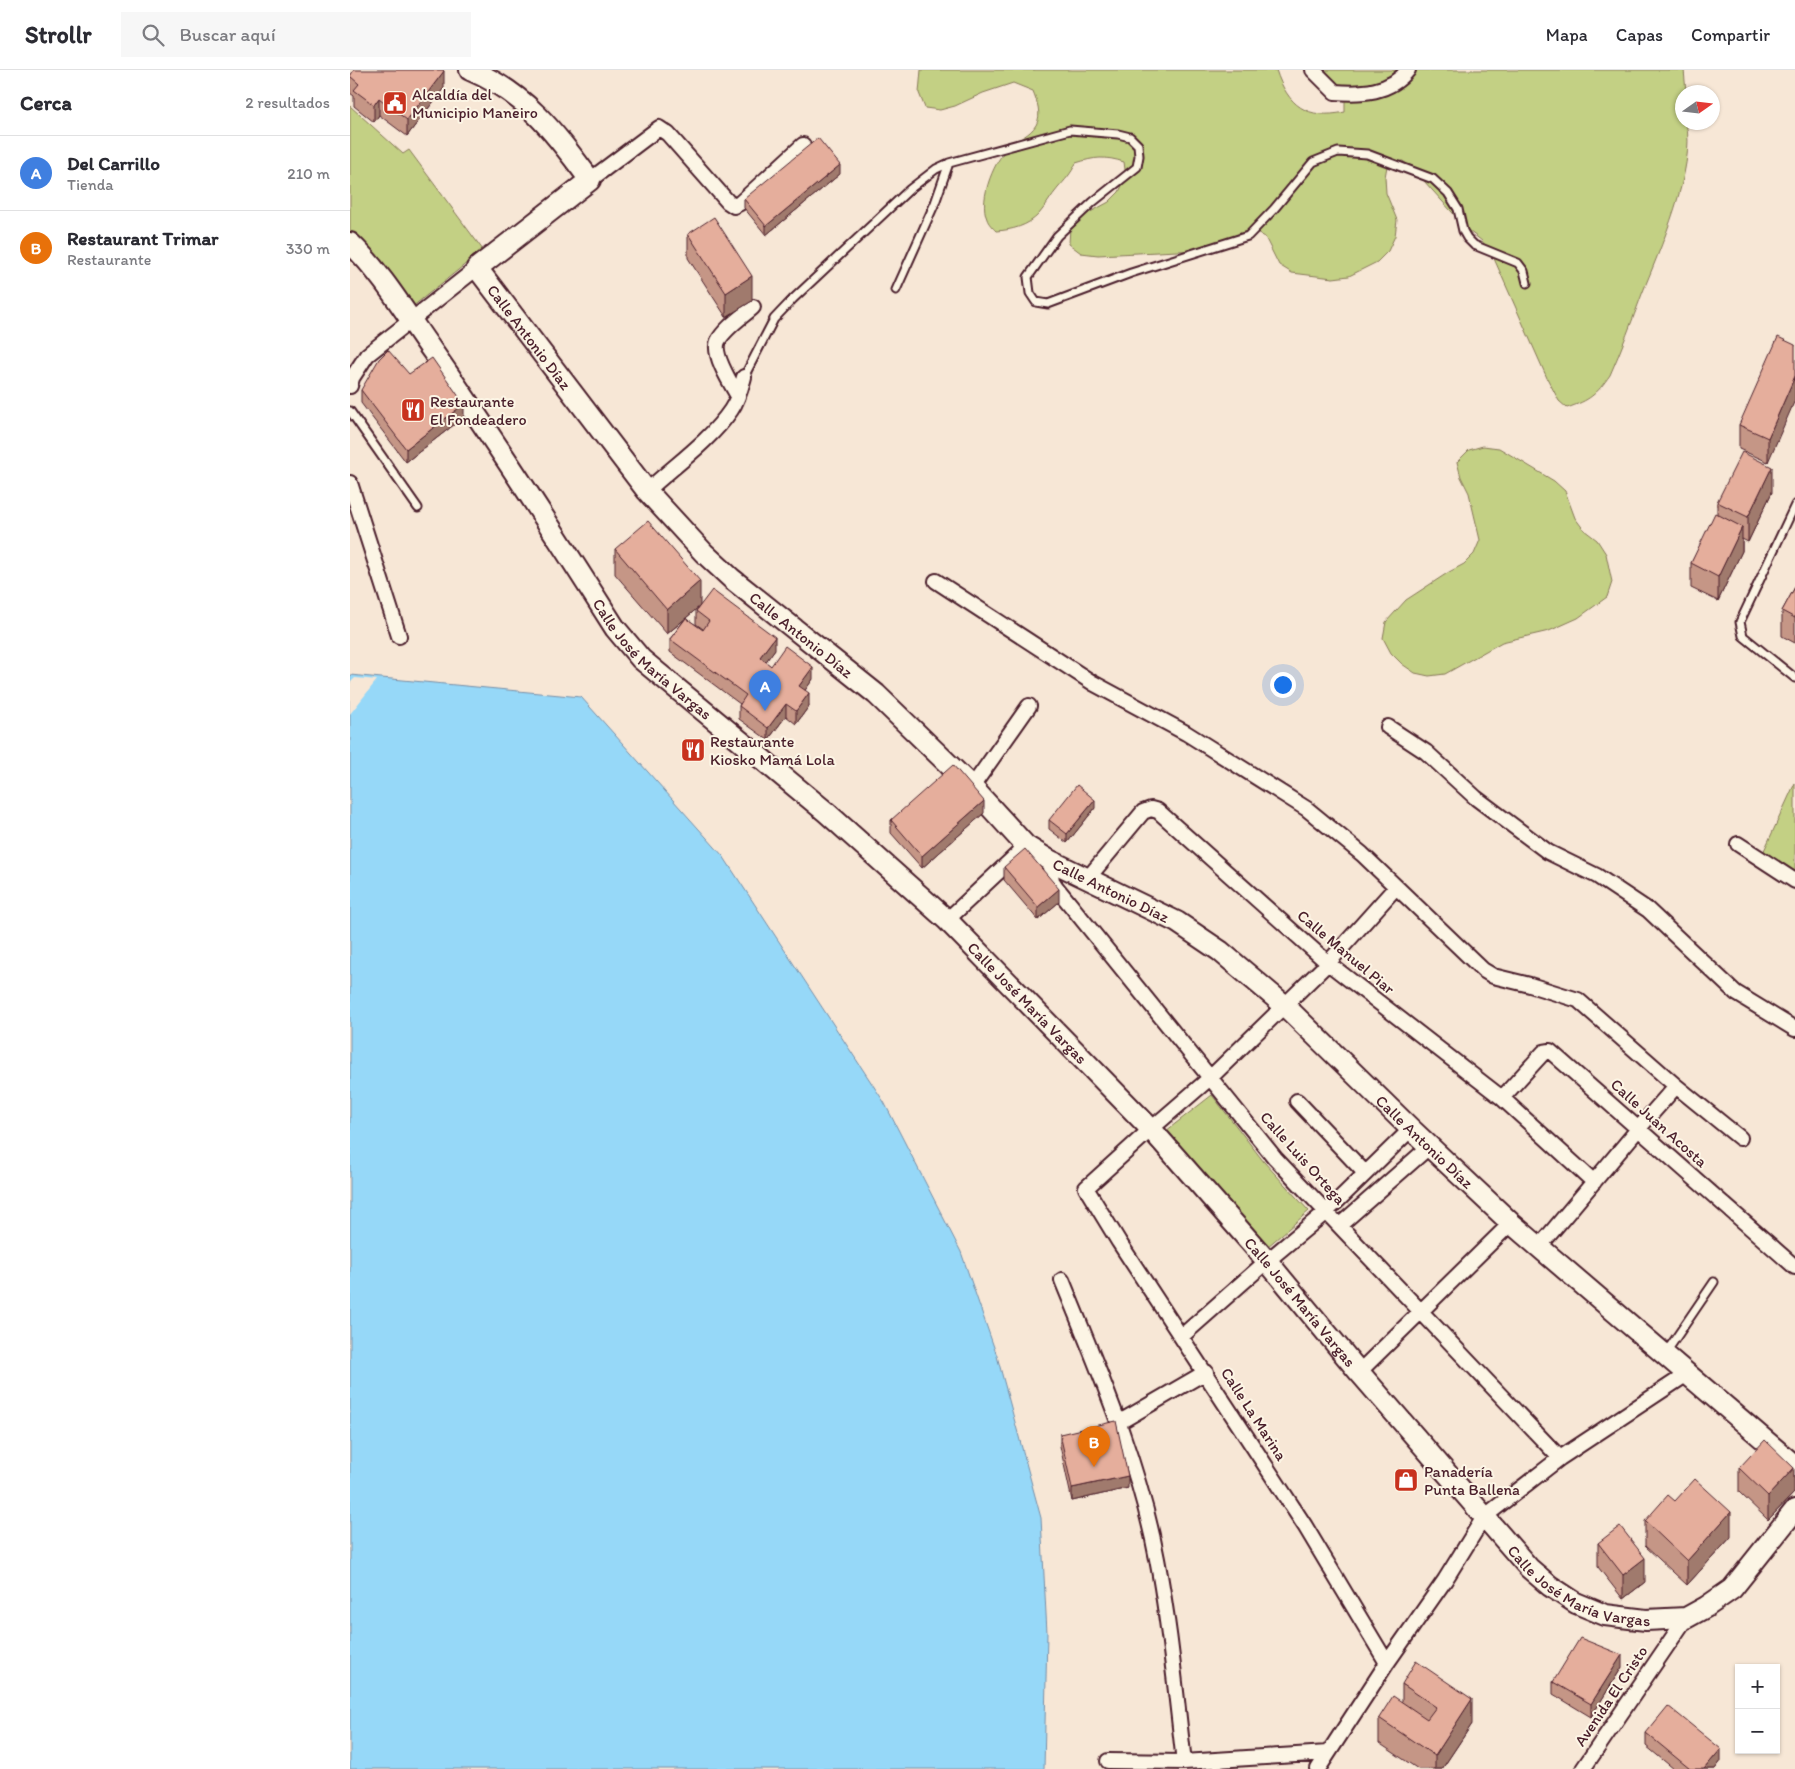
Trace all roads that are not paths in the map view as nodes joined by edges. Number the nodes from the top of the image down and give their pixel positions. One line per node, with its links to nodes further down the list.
1 (470, 70): 6 (street)
2 (1313, 70): 3 (street)
3 (1408, 70)
4 (803, 145): 6 (street)
5 (949, 163): 9 (lane); 10 (lane); 13 (lane)
6 (590, 180): 8 (street)
7 (350, 243): 12 (street, Calle José María Vargas)
8 (477, 268): 12 (street); 18 (street, Calle Antonio Díaz)
9 (1528, 283)
10 (896, 290)
11 (753, 307): 15 (street)
12 (411, 321): 14 (street); 33 (street, Calle José María Vargas)
13 (744, 377): 15 (street)
14 (350, 386)
15 (738, 396): 18 (street)
16 (350, 411): 20 (lane)
17 (350, 483): 22 (street)
18 (647, 491): 26 (street, Calle Antonio Díaz)
19 (1795, 505): 23 (lane)
20 (418, 508)
21 (936, 581): 32 (street)
22 (399, 636)
23 (1795, 678)
24 (1029, 706): 26 (street)
25 (1388, 727): 36 (street)
26 (972, 787): 28 (street, Calle Antonio Díaz)
27 (1738, 844): 31 (street)
28 (1026, 846): 29 (street, Calle Antonio Díaz); 33 (street)
29 (1049, 860): 30 (street, Calle Antonio Díaz); 37 (street, Calle Luis Ortega)
30 (1088, 878): 34 (street, Calle Manuel Piar); 35 (street, Calle Antonio Díaz)
31 (1795, 881)
32 (1396, 887): 34 (street); 38 (street)
33 (947, 920): 42 (street, Calle José María Vargas)
34 (1328, 963): 35 (street); 39 (street, Calle Manuel Piar)
35 (1284, 1006): 37 (street); 43 (street, Calle Antonio Díaz)
36 (1795, 1029)
37 (1210, 1078): 42 (street); 48 (street, Calle Luis Ortega)
38 (1676, 1086): 41 (street); 44 (street)
39 (1502, 1098): 41 (street, Calle Juan Acosta); 47 (street, Calle Manuel Piar)
40 (1297, 1101): 46 (street)
41 (1639, 1128): 47 (street); 53 (street, Calle Juan Acosta)
42 (1150, 1129): 52 (street, Calle José María Vargas); 57 (street, Calle La Marina)
43 (1411, 1129): 45 (street, Calle Antonio Díaz); 46 (street)
44 (1740, 1138)
45 (1430, 1146): 49 (street, Calle Antonio Díaz); 50 (street)
46 (1365, 1173): 48 (street)
47 (1594, 1182): 51 (street)
48 (1327, 1211): 50 (street, Calle Luis Ortega); 52 (street)
49 (1511, 1223): 51 (street, Calle Antonio Díaz); 56 (street)
50 (1340, 1225): 56 (street, Calle Luis Ortega)
51 (1539, 1247): 58 (street, Calle Antonio Díaz)
52 (1267, 1261): 57 (street); 60 (street, Calle José María Vargas)
53 (1795, 1267)
54 (1062, 1280): 62 (street)
55 (1714, 1282): 58 (lane)
56 (1422, 1311): 60 (street); 63 (street, Calle Luis Ortega)
57 (1182, 1336): 59 (street, Calle La Marina)
58 (1664, 1355): 61 (street, Calle Antonio Díaz)
59 (1206, 1372): 62 (street); 68 (street, Calle La Marina)
60 (1359, 1372): 66 (street, Calle José María Vargas)
61 (1687, 1374): 63 (street); 64 (street, Calle Antonio Díaz)
62 (1118, 1423): 71 (street)
63 (1560, 1458): 66 (street)
64 (1795, 1466)
65 (1795, 1510): 67 (street)
66 (1484, 1517): 67 (street, Calle José María Vargas); 68 (street)
67 (1686, 1618): 74 (street, Avenida El Cristo)
68 (1387, 1663): 69 (street)
69 (1328, 1754): 71 (street); 73 (street)
70 (1108, 1762): 72 (street)
71 (1184, 1762): 72 (street)
72 (1161, 1766)
73 (1318, 1769)
74 (1582, 1769)

